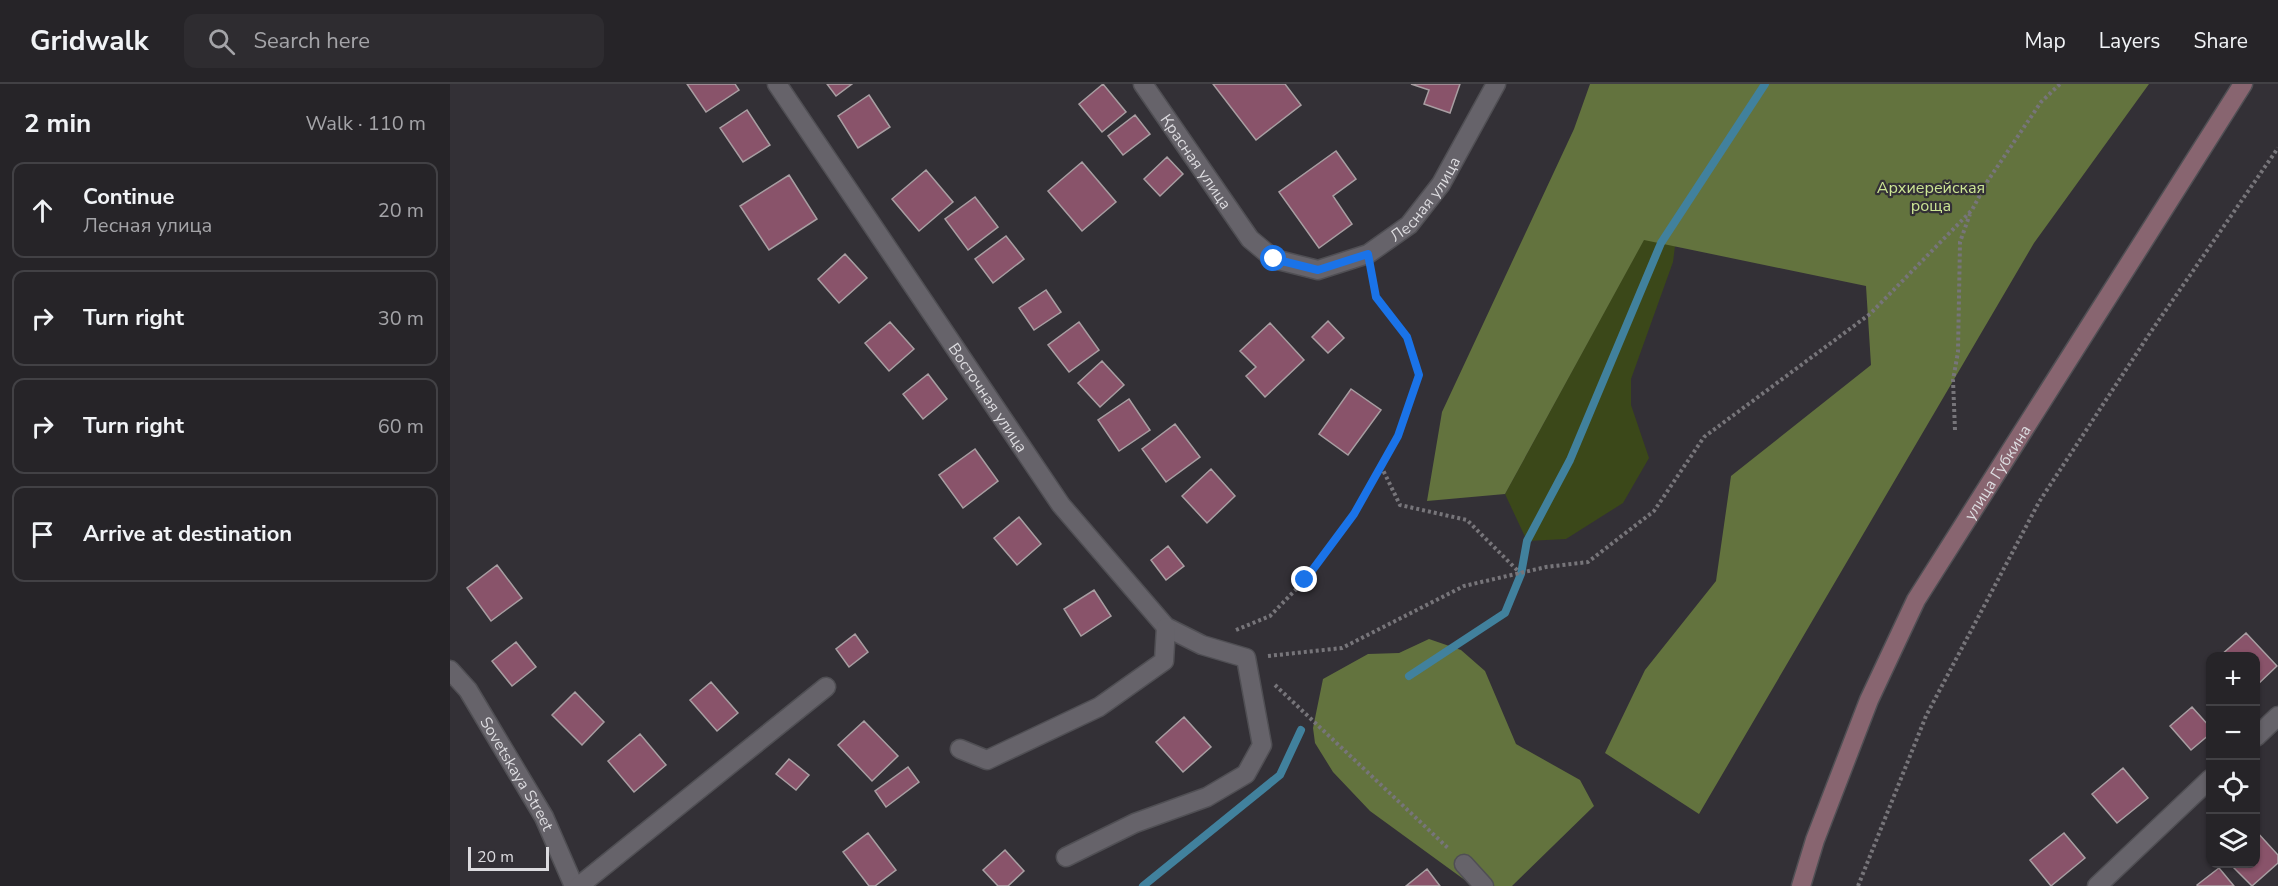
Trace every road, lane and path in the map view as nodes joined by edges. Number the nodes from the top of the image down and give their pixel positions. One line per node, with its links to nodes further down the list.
1 (777, 84): 13 (street, Восточная улица)
2 (1143, 84): 8 (street, Красная улица)
3 (1496, 84): 9 (street, Лесная улица)
4 (2060, 84): 7 (path)
5 (2243, 84): 27 (main road, улица Губкина)
6 (2278, 148): 28 (path)
7 (1972, 210): 10 (path); 12 (path)
8 (1250, 239): 9 (street, Лесная улица)
9 (1368, 254): 11 (path)
10 (1955, 430)
11 (1381, 466): 12 (path); 14 (path)
12 (1521, 574): 15 (path)
13 (1166, 627): 14 (street, Восточная улица); 20 (street)
14 (1202, 645): 15 (street, Восточная улица)
15 (1246, 658): 22 (street); 23 (path)
16 (450, 670): 24 (street, Sovetskaya Street)
17 (826, 687): 25 (street)
18 (2278, 716): 19 (street)
19 (2260, 733)
20 (960, 749)
21 (2206, 784): 29 (street)
22 (1066, 857)
23 (1464, 864): 26 (street)
24 (574, 886)
25 (579, 886)
26 (1484, 886)
27 (1801, 886)
28 (1858, 886)
29 (2097, 886)

